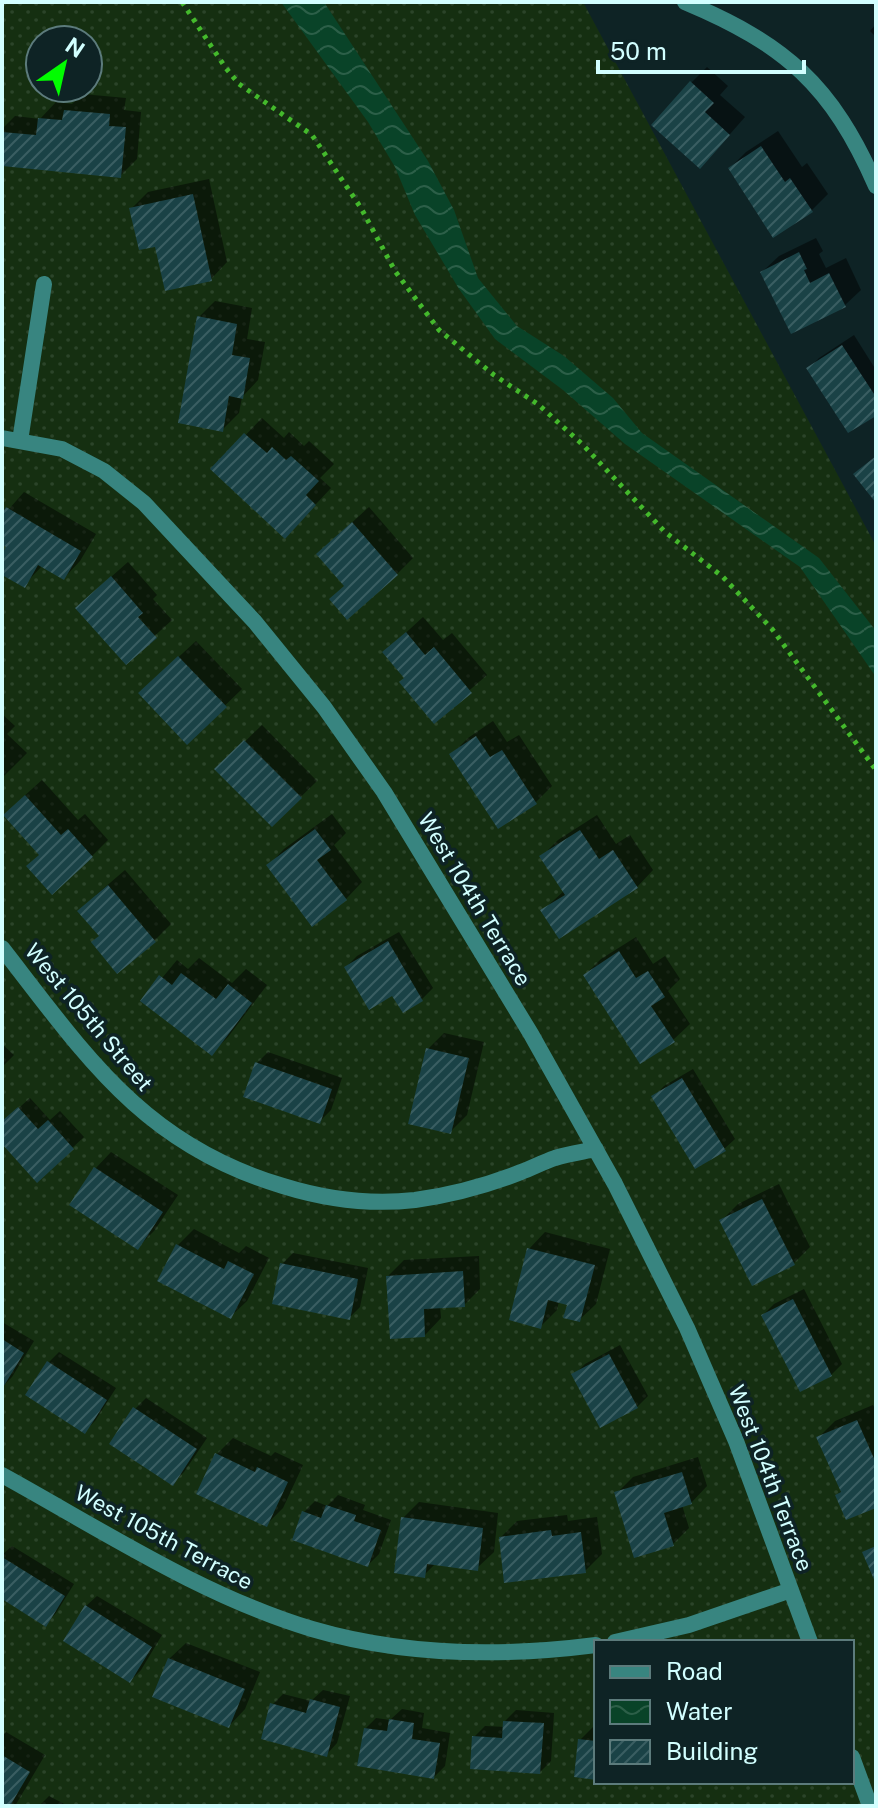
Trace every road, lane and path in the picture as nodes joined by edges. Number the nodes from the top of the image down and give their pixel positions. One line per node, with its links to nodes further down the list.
1 (182, 2): 7 (path)
2 (685, 2): 3 (street)
3 (876, 186)
4 (44, 284): 6 (street)
5 (2, 438): 6 (street, West 104th Terrace)
6 (20, 441): 9 (street, West 104th Terrace)
7 (876, 770)
8 (2, 948): 9 (street, West 105th Street)
9 (596, 1149): 11 (street, West 104th Terrace)
10 (2, 1475): 14 (street, West 105th Terrace)
11 (791, 1590): 12 (street); 13 (street, West 104th Terrace)
12 (624, 1640)
13 (809, 1640)
14 (594, 1645)
15 (854, 1762): 16 (street)
16 (870, 1806)

